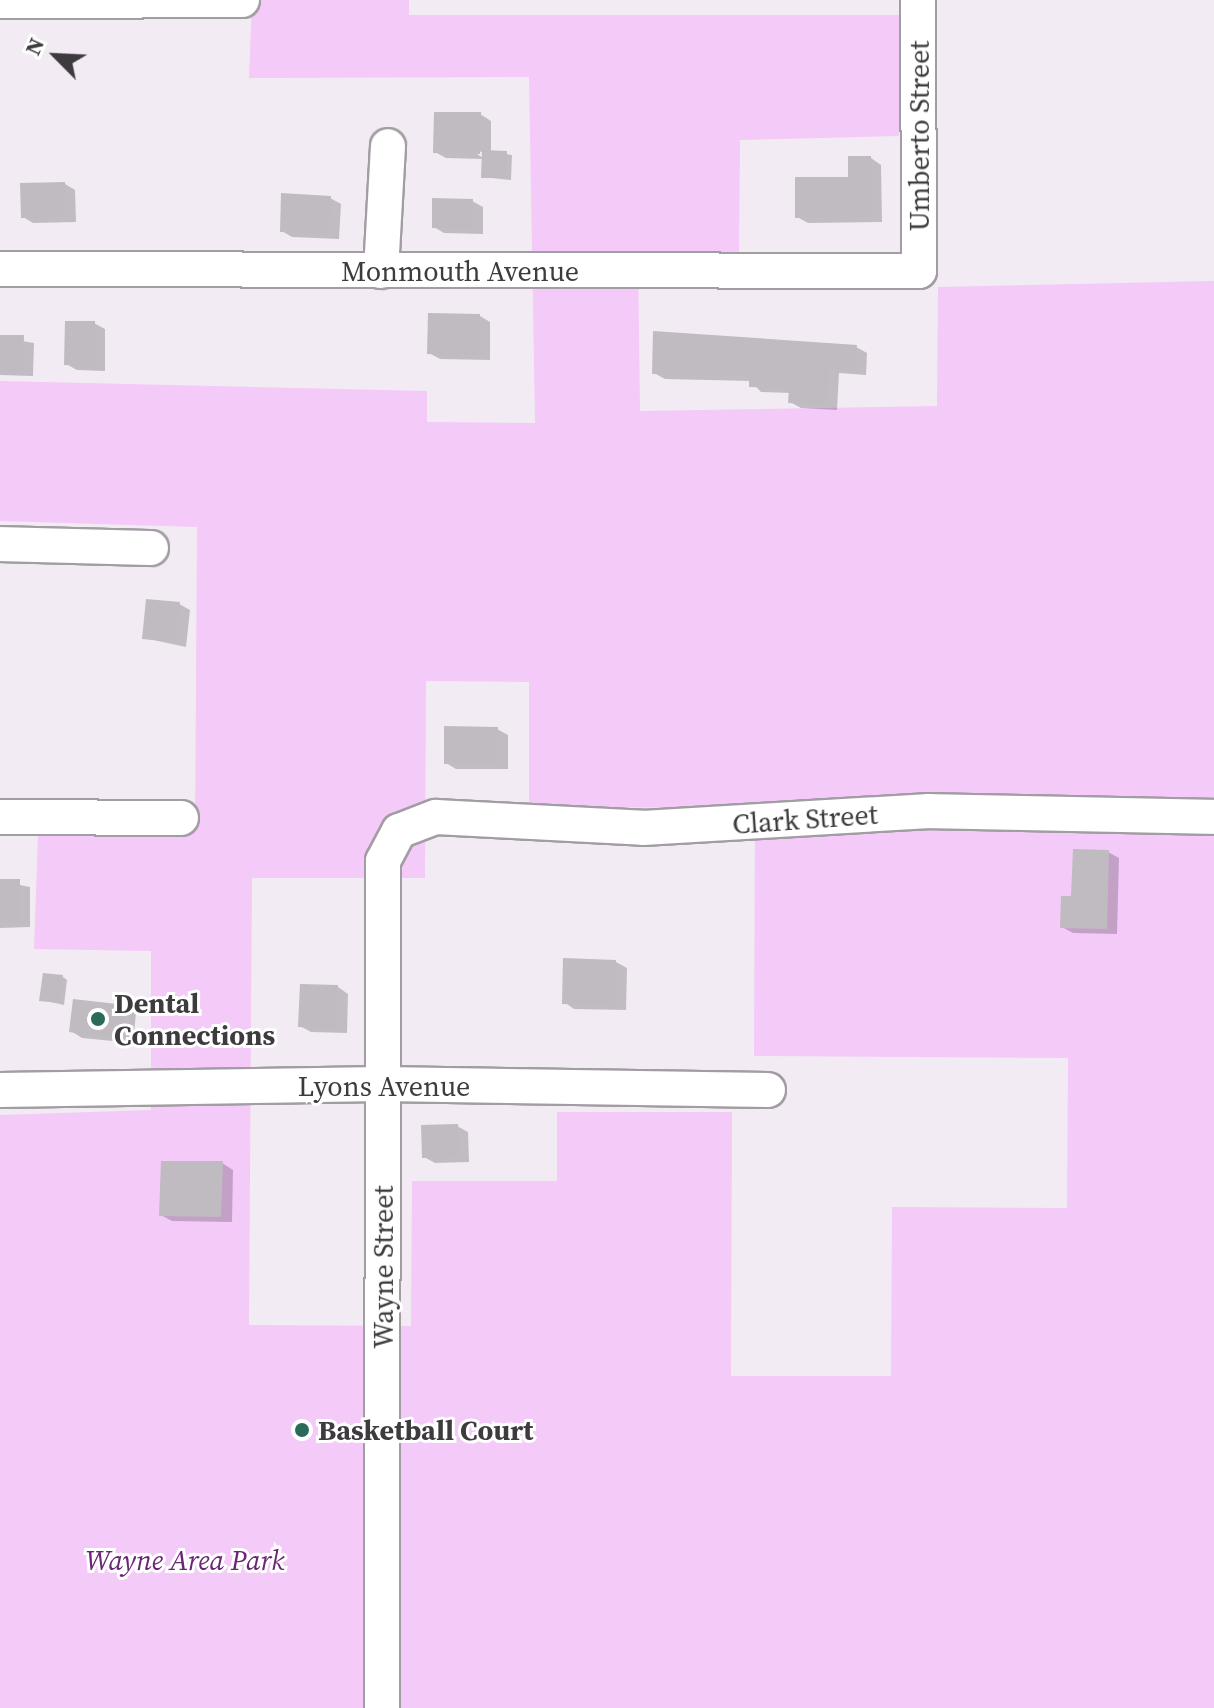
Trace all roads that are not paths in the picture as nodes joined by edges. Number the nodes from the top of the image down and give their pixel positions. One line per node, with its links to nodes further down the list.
1 (242, 0): 3 (street)
2 (918, 0): 7 (street, Umberto Street)
3 (0, 1)
4 (388, 146): 6 (street)
5 (0, 269): 6 (street, Monmouth Avenue)
6 (381, 271): 7 (street, Monmouth Avenue)
7 (919, 271)
8 (0, 544): 9 (street)
9 (151, 548)
10 (0, 817): 12 (street)
11 (1214, 817): 13 (street, Clark Street)
12 (181, 818)
13 (399, 831): 14 (street, Wayne Street)
14 (382, 1084): 15 (street, Lyons Avenue); 16 (street, Lyons Avenue); 17 (street, Wayne Street)
15 (0, 1090)
16 (768, 1090)
17 (382, 1708)

